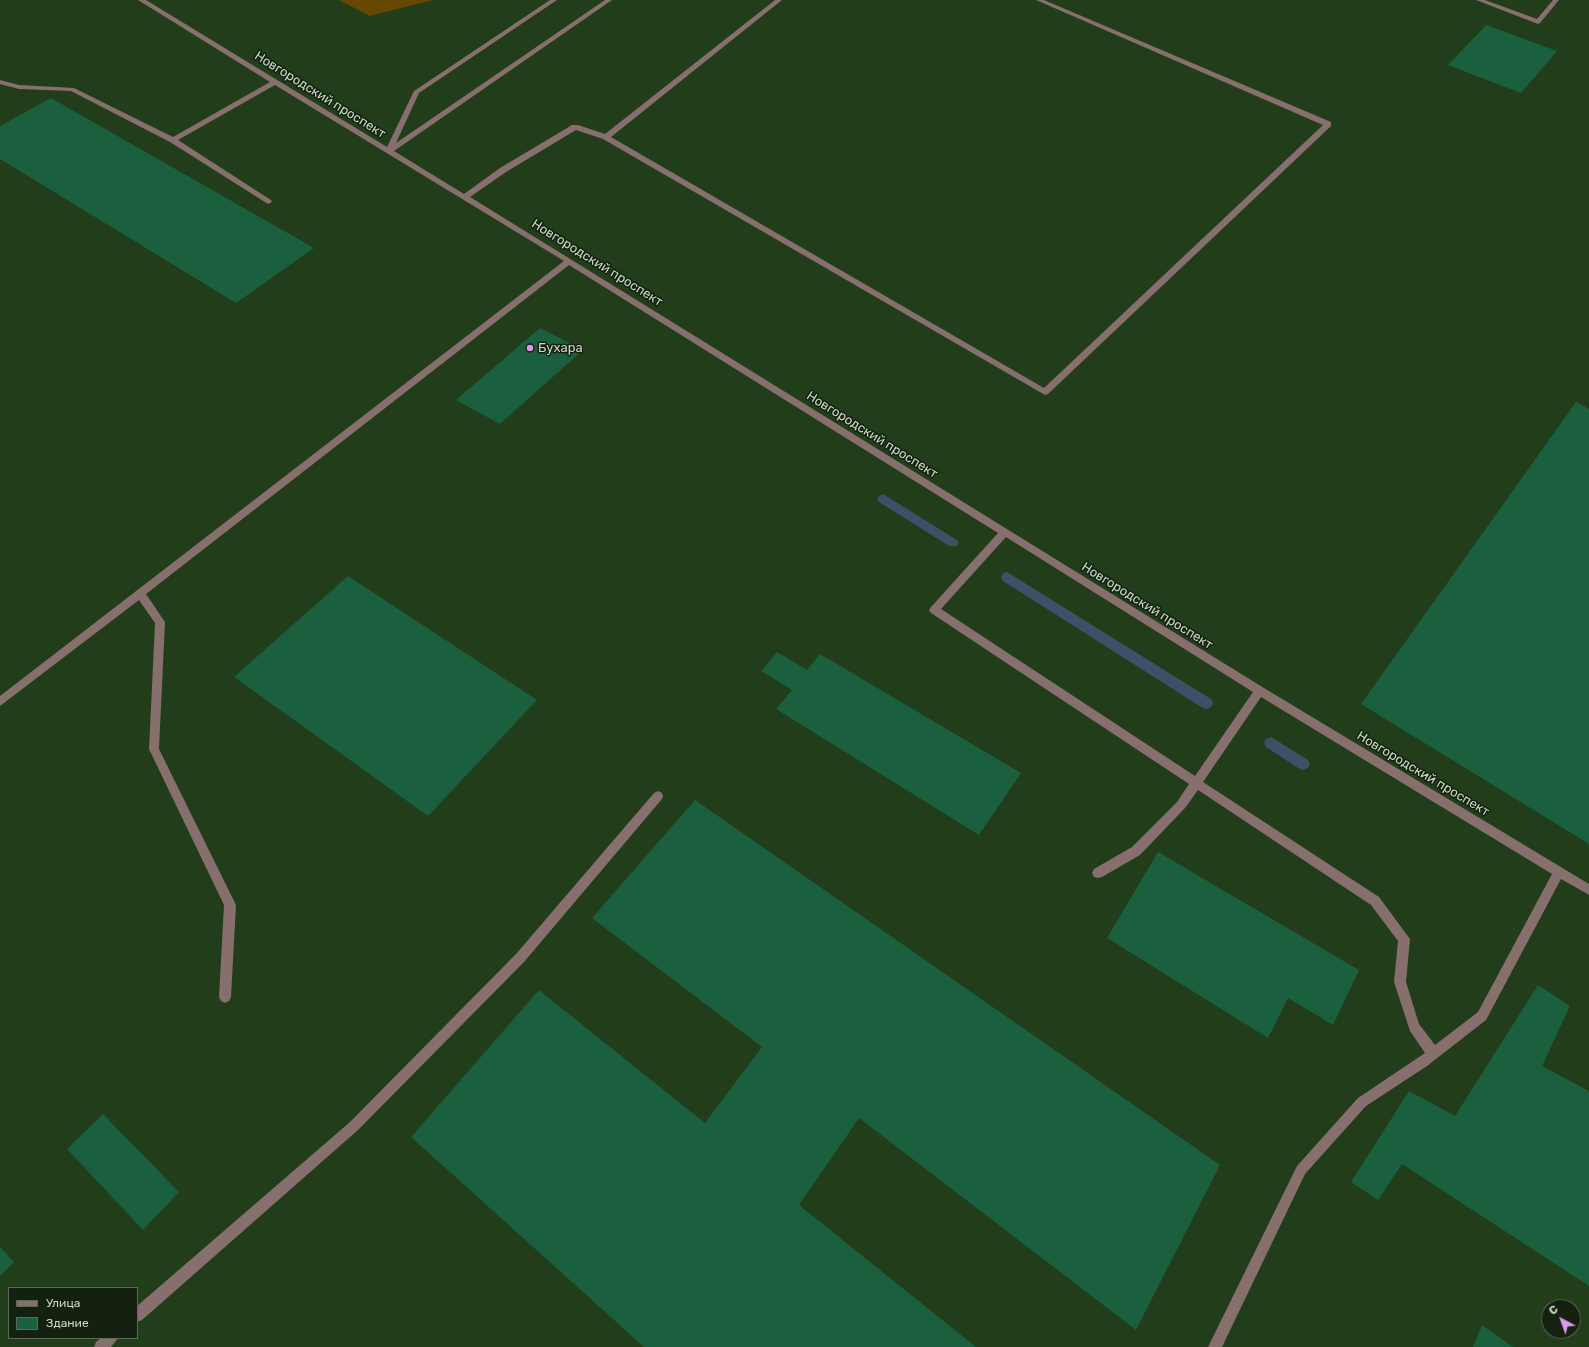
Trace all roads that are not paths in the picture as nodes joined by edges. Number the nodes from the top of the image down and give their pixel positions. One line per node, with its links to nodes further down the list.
1 (141, 0): 9 (street, Новгородский проспект)
2 (554, 0): 12 (street)
3 (609, 0): 12 (street)
4 (779, 0): 10 (street)
5 (1039, 0): 10 (street)
6 (1479, 0): 7 (street)
7 (1556, 0)
8 (0, 82): 11 (street)
9 (275, 82): 11 (street); 12 (street, Новгородский проспект)
10 (606, 137): 13 (street)
11 (173, 140): 14 (street)
12 (388, 152): 13 (street, Новгородский проспект)
13 (465, 197): 15 (street, Новгородский проспект)
14 (268, 202)
15 (569, 260): 16 (street, Новгородский проспект); 17 (street)
16 (1004, 533): 18 (street, Новгородский проспект); 20 (street)
17 (140, 593): 19 (street); 25 (street)
18 (1260, 691): 20 (street); 22 (street, Новгородский проспект)
19 (0, 702)
20 (1197, 783): 23 (street); 26 (street)
21 (658, 796): 27 (street)
22 (1559, 871): 24 (street, Новгородский проспект); 26 (street)
23 (1098, 873)
24 (1589, 890)
25 (225, 997)
26 (1433, 1053): 30 (street)
27 (138, 1314)
28 (110, 1339): 29 (street)
29 (101, 1347)
30 (1215, 1347)

